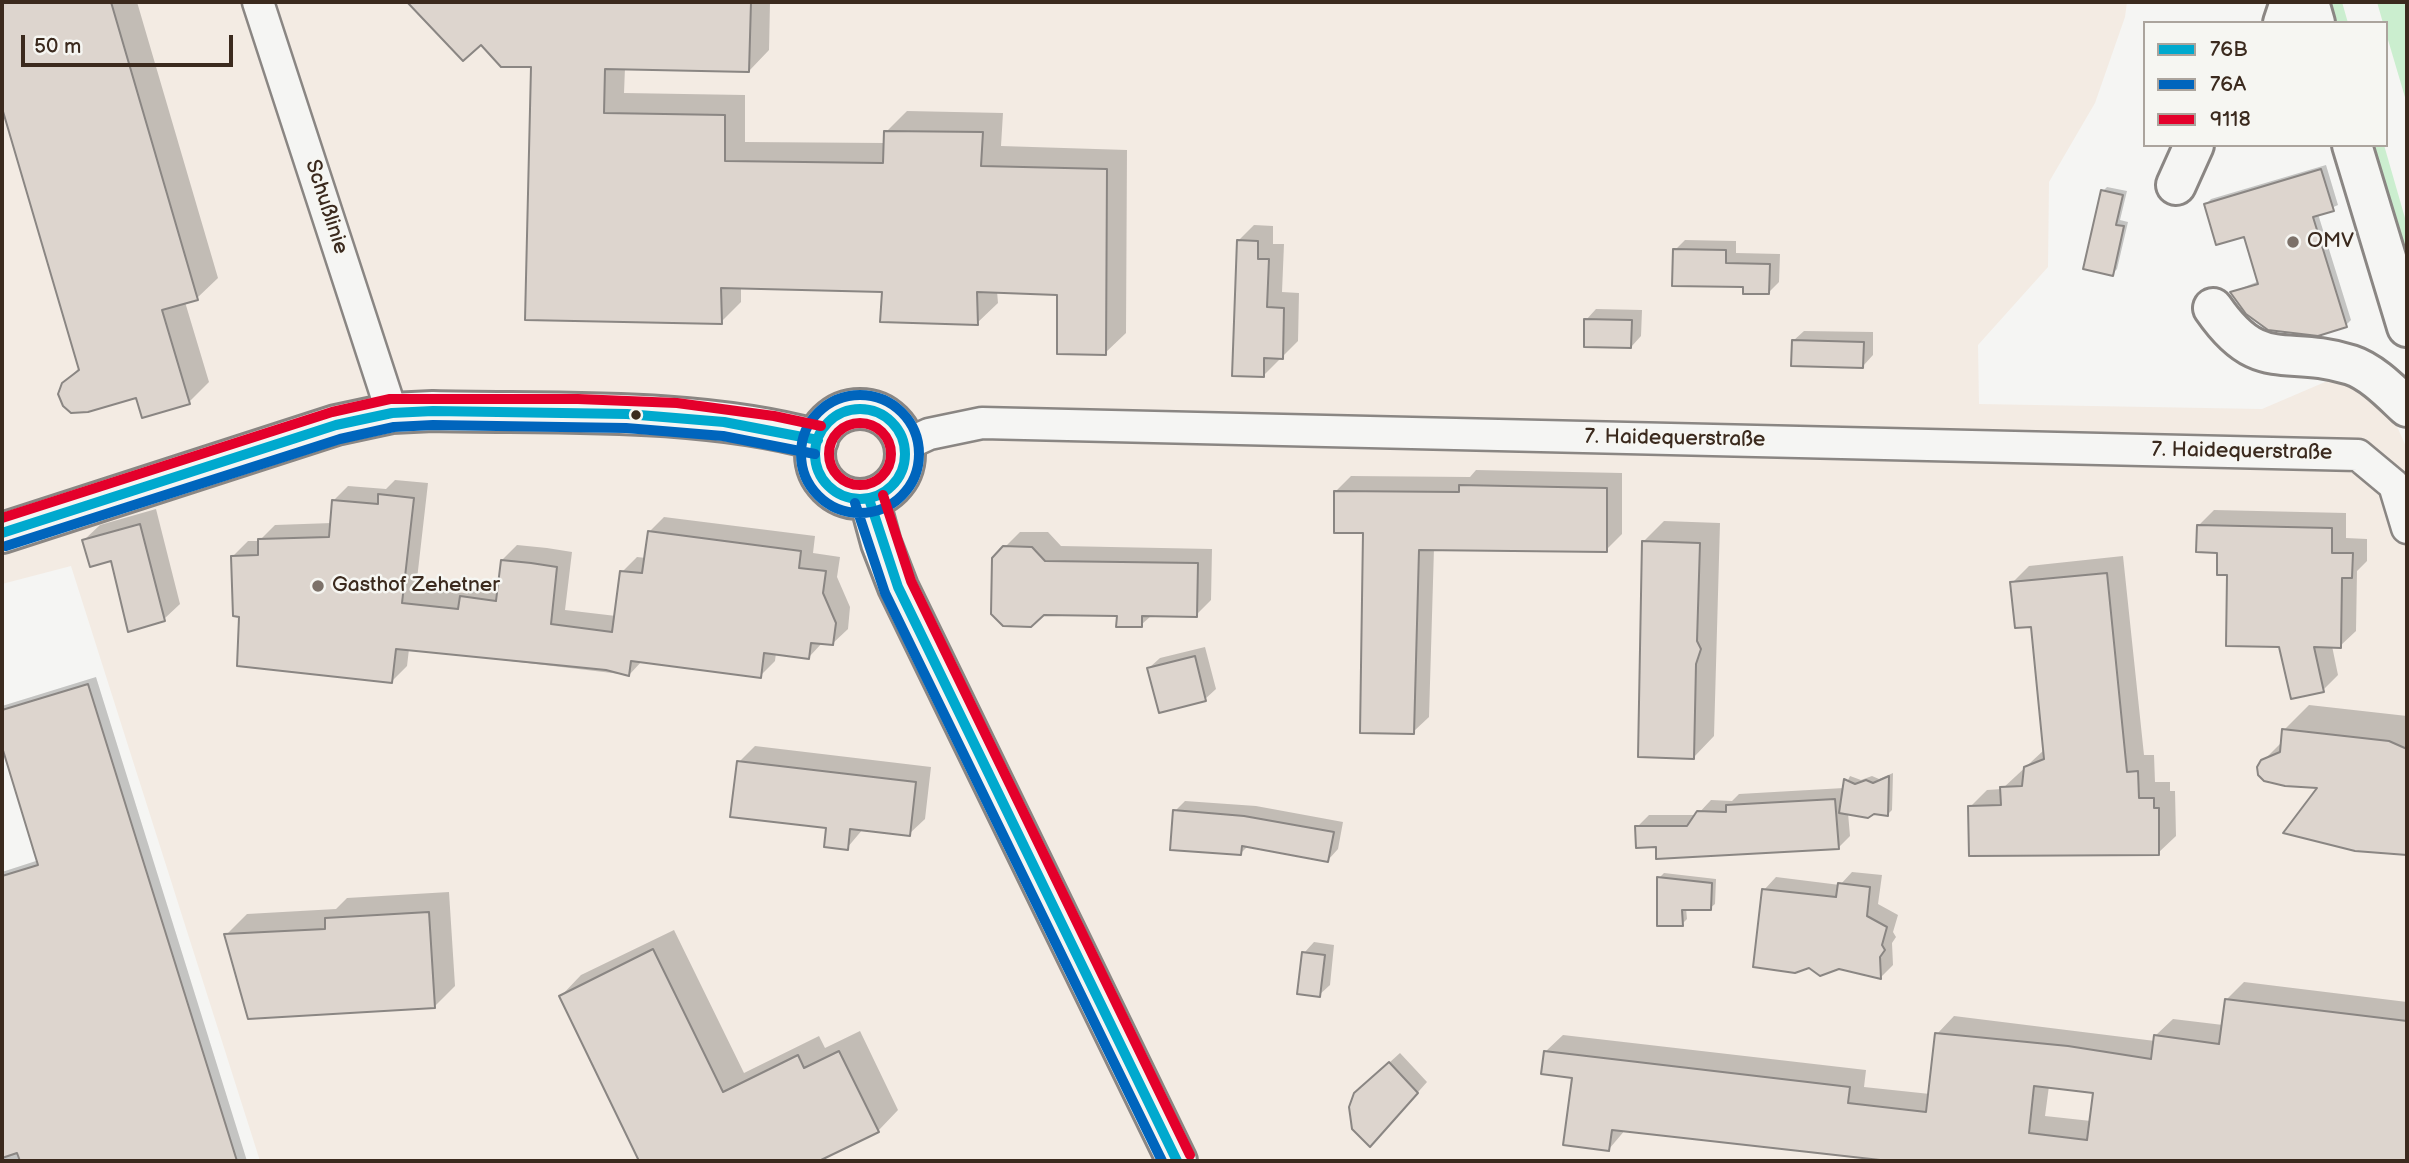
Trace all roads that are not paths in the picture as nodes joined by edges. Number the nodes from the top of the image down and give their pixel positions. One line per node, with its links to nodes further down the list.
1 (258, 2): 12 (street, Schußlinie)
2 (2290, 2): 4 (main road)
3 (2309, 2): 5 (main road)
4 (2284, 21)
5 (2314, 21)
6 (2193, 147): 8 (main road)
7 (2353, 147): 10 (main road)
8 (2176, 185)
9 (2213, 308): 11 (main road)
10 (2407, 327)
11 (2407, 407)
12 (392, 413): 13 (main road); 17 (main road)
13 (818, 440): 14 (main road); 15 (main road)
14 (905, 445): 15 (main road); 16 (street, 7. Haidequerstraße)
15 (869, 499): 18 (main road)
16 (2407, 528)
17 (2, 533)
18 (1177, 1161)

